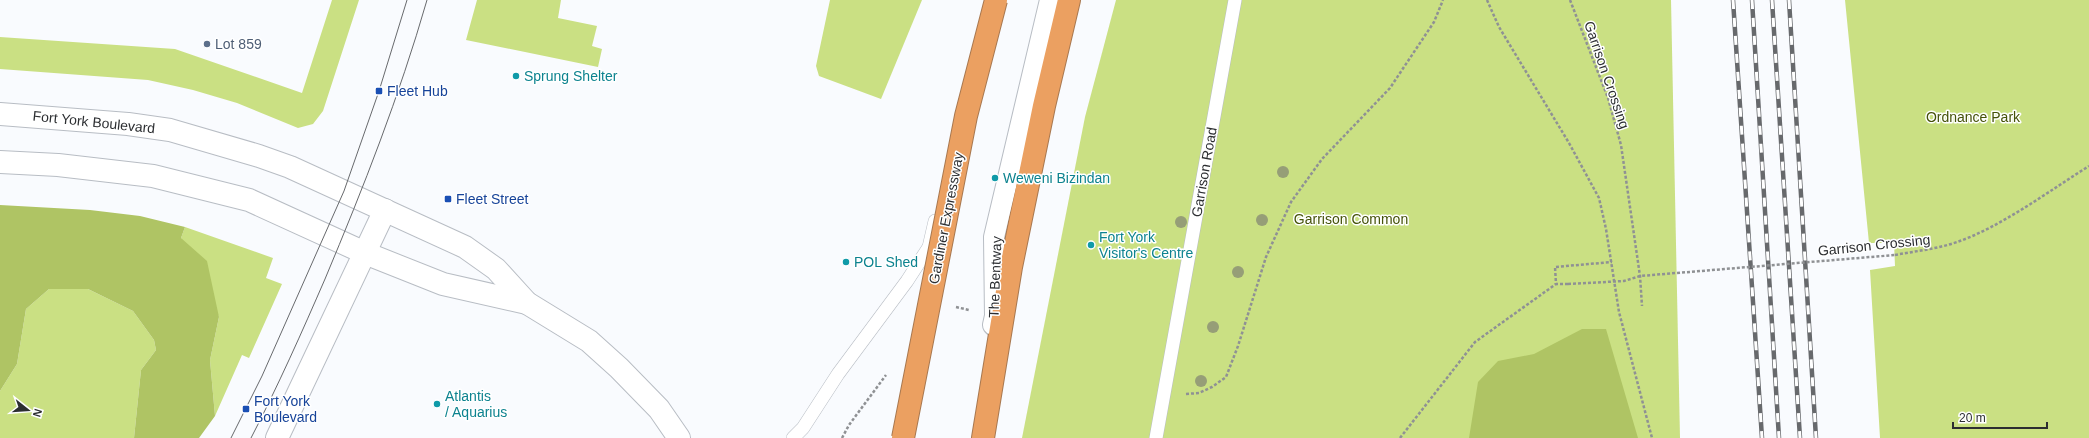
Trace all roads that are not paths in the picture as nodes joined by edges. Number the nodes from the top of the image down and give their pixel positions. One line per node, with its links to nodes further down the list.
1 (989, 0): 13 (lane)
2 (996, 0): 14 (highway, Gardiner Expressway, bridge)
3 (1050, 0): 15 (street, The Bentway)
4 (1069, 0): 16 (highway)
5 (1235, 0): 17 (lane, Garrison Road)
6 (0, 114): 8 (street, Fort York Boulevard)
7 (0, 162): 9 (street, Fort York Boulevard)
8 (385, 210): 9 (street); 10 (street, Fort York Boulevard)
9 (365, 253): 10 (street, Fort York Boulevard); 11 (street)
10 (527, 303): 12 (street, Fort York Boulevard)
11 (277, 438)
12 (680, 438)
13 (793, 438)
14 (903, 438)
15 (974, 438)
16 (983, 438)
17 (1156, 438)

